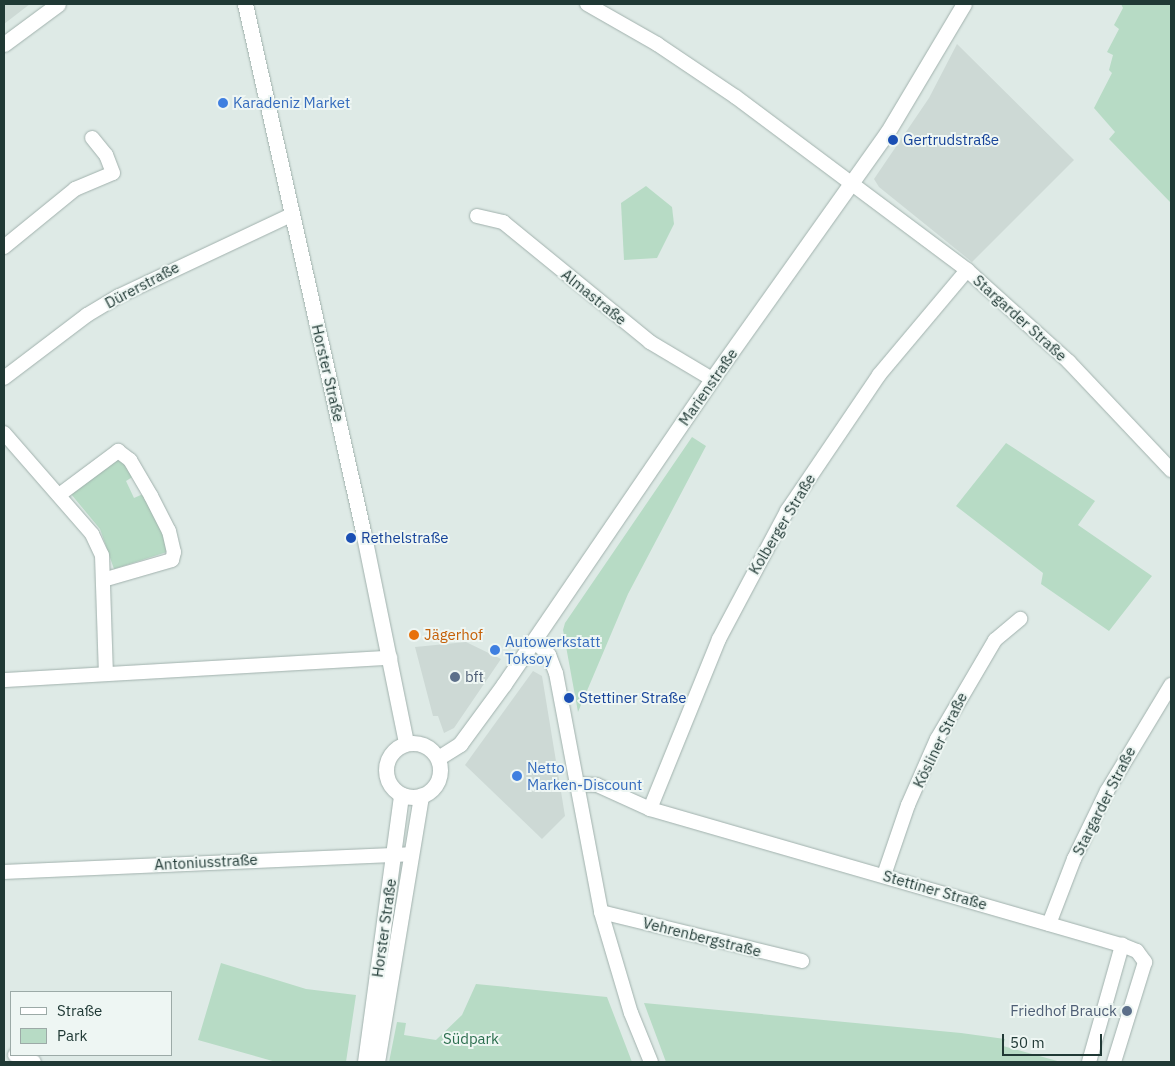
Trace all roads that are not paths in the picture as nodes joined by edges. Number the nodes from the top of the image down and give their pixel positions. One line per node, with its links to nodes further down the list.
1 (58, 4): 5 (main road)
2 (245, 4): 8 (main road, Horster Straße)
3 (587, 4): 7 (street)
4 (964, 4): 7 (main road, Marienstraße)
5 (4, 44)
6 (92, 138): 10 (street)
7 (853, 182): 11 (street, Stargarder Straße); 13 (main road, Marienstraße)
8 (293, 214): 12 (street, Dürerstraße); 20 (main road, Horster Straße)
9 (477, 216): 13 (street, Almastraße)
10 (4, 247)
11 (967, 270): 15 (street, Stargarder Straße); 29 (street, Kolberger Straße)
12 (4, 378)
13 (712, 380): 19 (main road, Marienstraße)
14 (4, 434): 16 (street)
15 (1171, 470)
16 (59, 495): 17 (street); 17 (street)
17 (104, 580): 21 (street)
18 (1020, 619): 32 (street, Kösliner Straße)
19 (534, 641): 25 (main road, Marienstraße); 26 (street)
20 (390, 658): 21 (street); 24 (main road, Horster Straße)
21 (106, 673): 22 (street)
22 (4, 680)
23 (1171, 685): 34 (street, Stargarder Straße)
24 (406, 743): 25 (main road); 27 (main road)
25 (438, 758): 28 (main road)
26 (576, 784): 29 (street, Stettiner Straße); 33 (street)
27 (402, 794): 28 (main road); 30 (main road, Horster Straße)
28 (421, 796): 30 (main road, Horster Straße)
29 (650, 809): 32 (street, Stettiner Straße)
30 (402, 854): 31 (street, Antoniusstraße); 39 (main road, Horster Straße); 40 (main road, Horster Straße)
31 (4, 872)
32 (884, 875): 34 (street, Stettiner Straße)
33 (601, 912): 36 (street, Vehrenbergstraße); 41 (street)
34 (1049, 924): 35 (street, Stettiner Straße)
35 (1122, 945): 42 (street); 43 (street, Stettiner Straße)
36 (802, 961)
37 (18, 1056): 38 (street)
38 (34, 1062)
39 (364, 1062)
40 (377, 1062)
41 (651, 1062)
42 (1089, 1062)
43 (1114, 1062)

